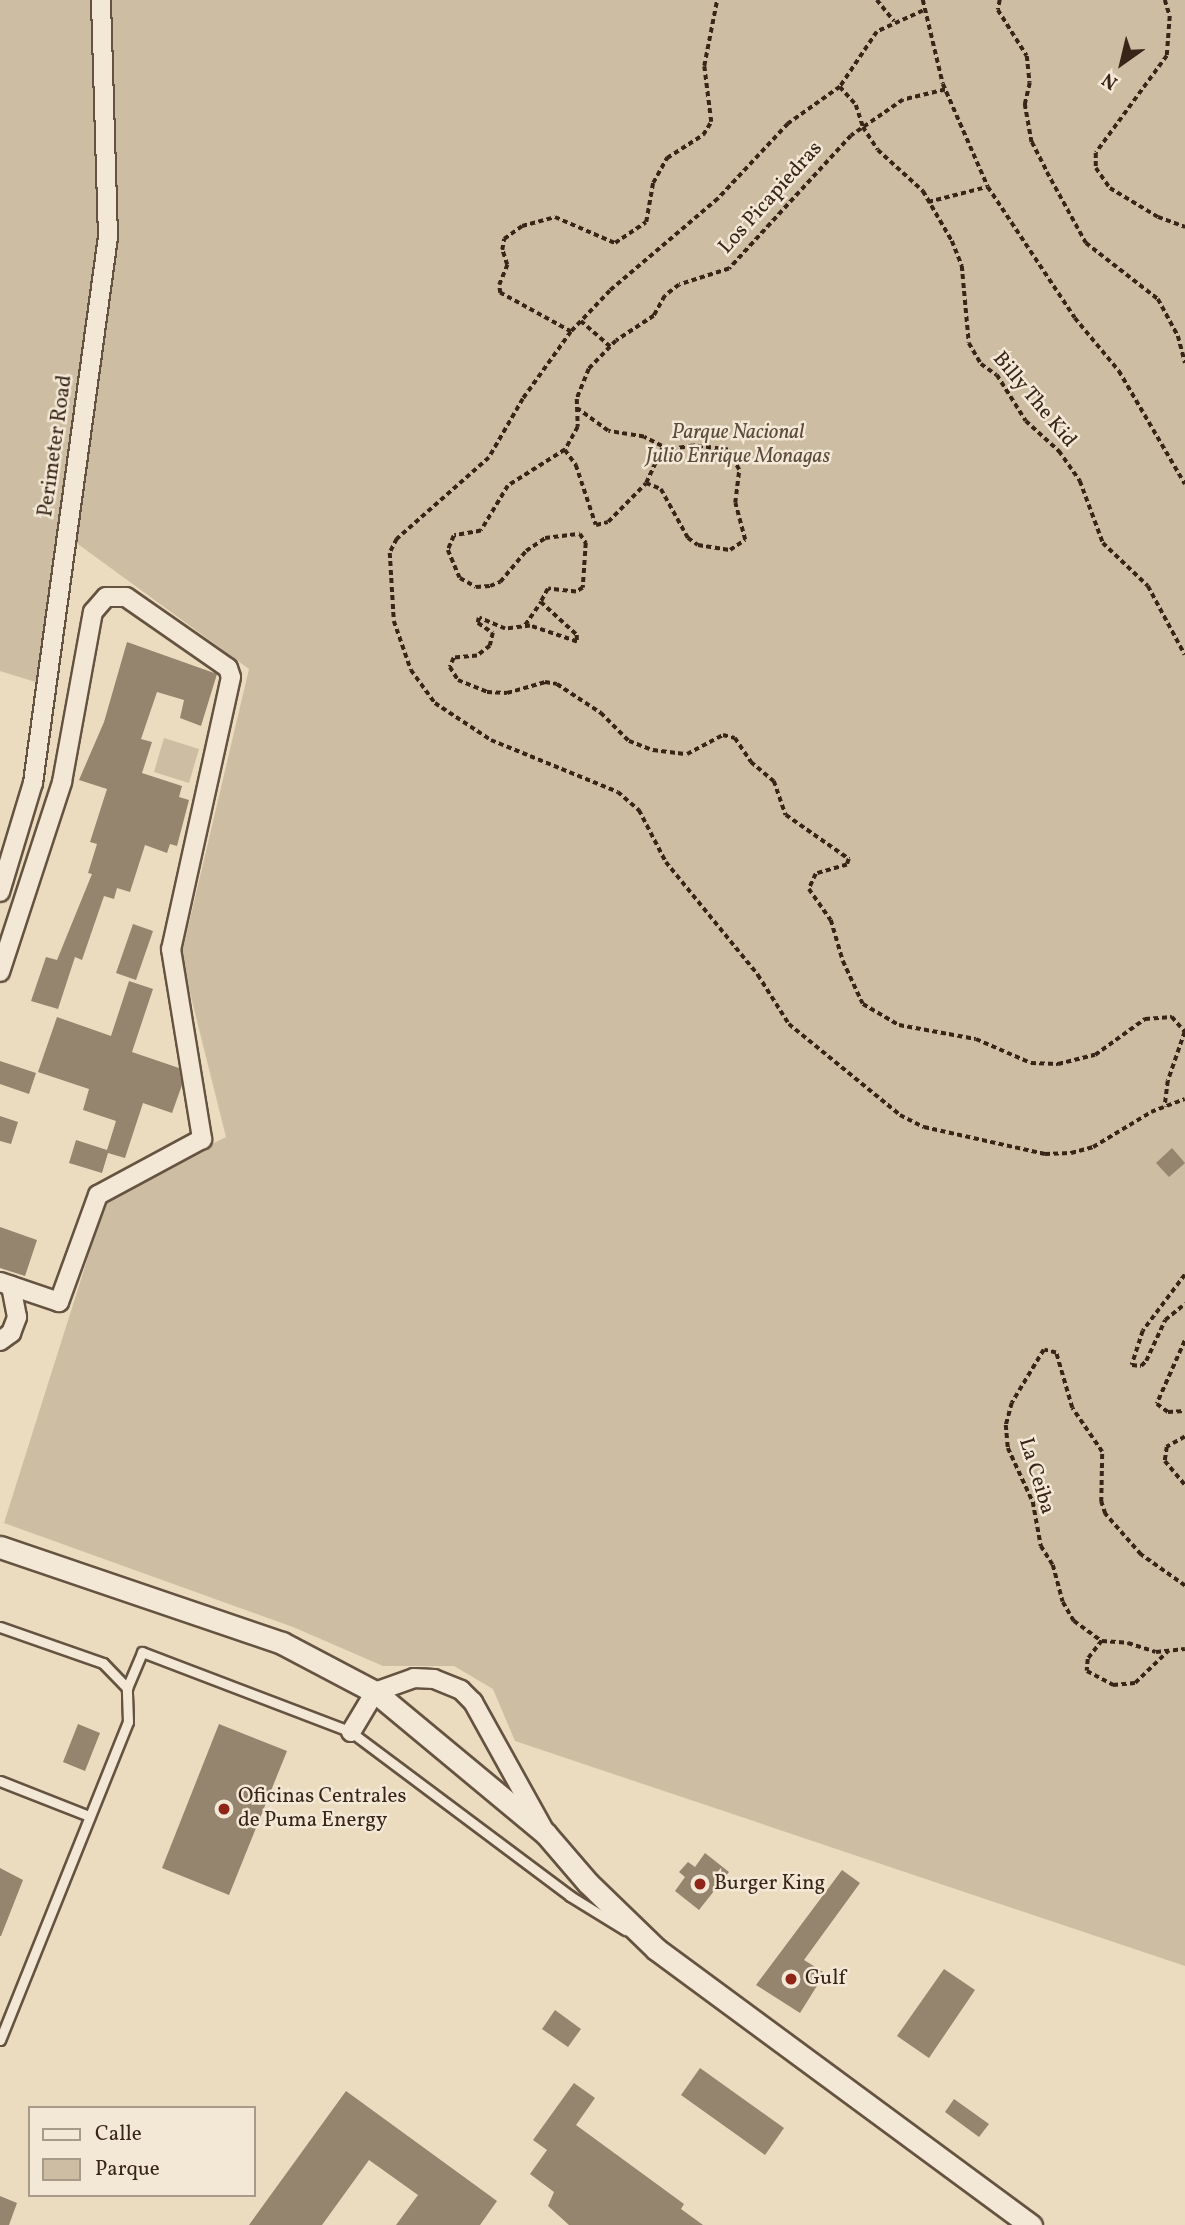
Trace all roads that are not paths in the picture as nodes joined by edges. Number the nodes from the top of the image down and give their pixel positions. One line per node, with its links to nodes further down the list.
1 (101, 0): 2 (street, Perimeter Road)
2 (0, 892)
3 (0, 972): 4 (street)
4 (6, 1284): 5 (street)
5 (0, 1341)
6 (0, 1546): 9 (street)
7 (0, 1627): 8 (lane)
8 (127, 1688): 10 (lane); 12 (lane)
9 (375, 1692): 10 (street); 13 (street); 13 (street)
10 (351, 1732): 14 (lane)
11 (0, 1781): 12 (lane)
12 (89, 1816): 15 (lane)
13 (545, 1833): 14 (street)
14 (656, 1949): 16 (street)
15 (0, 2040)
16 (1031, 2225)

